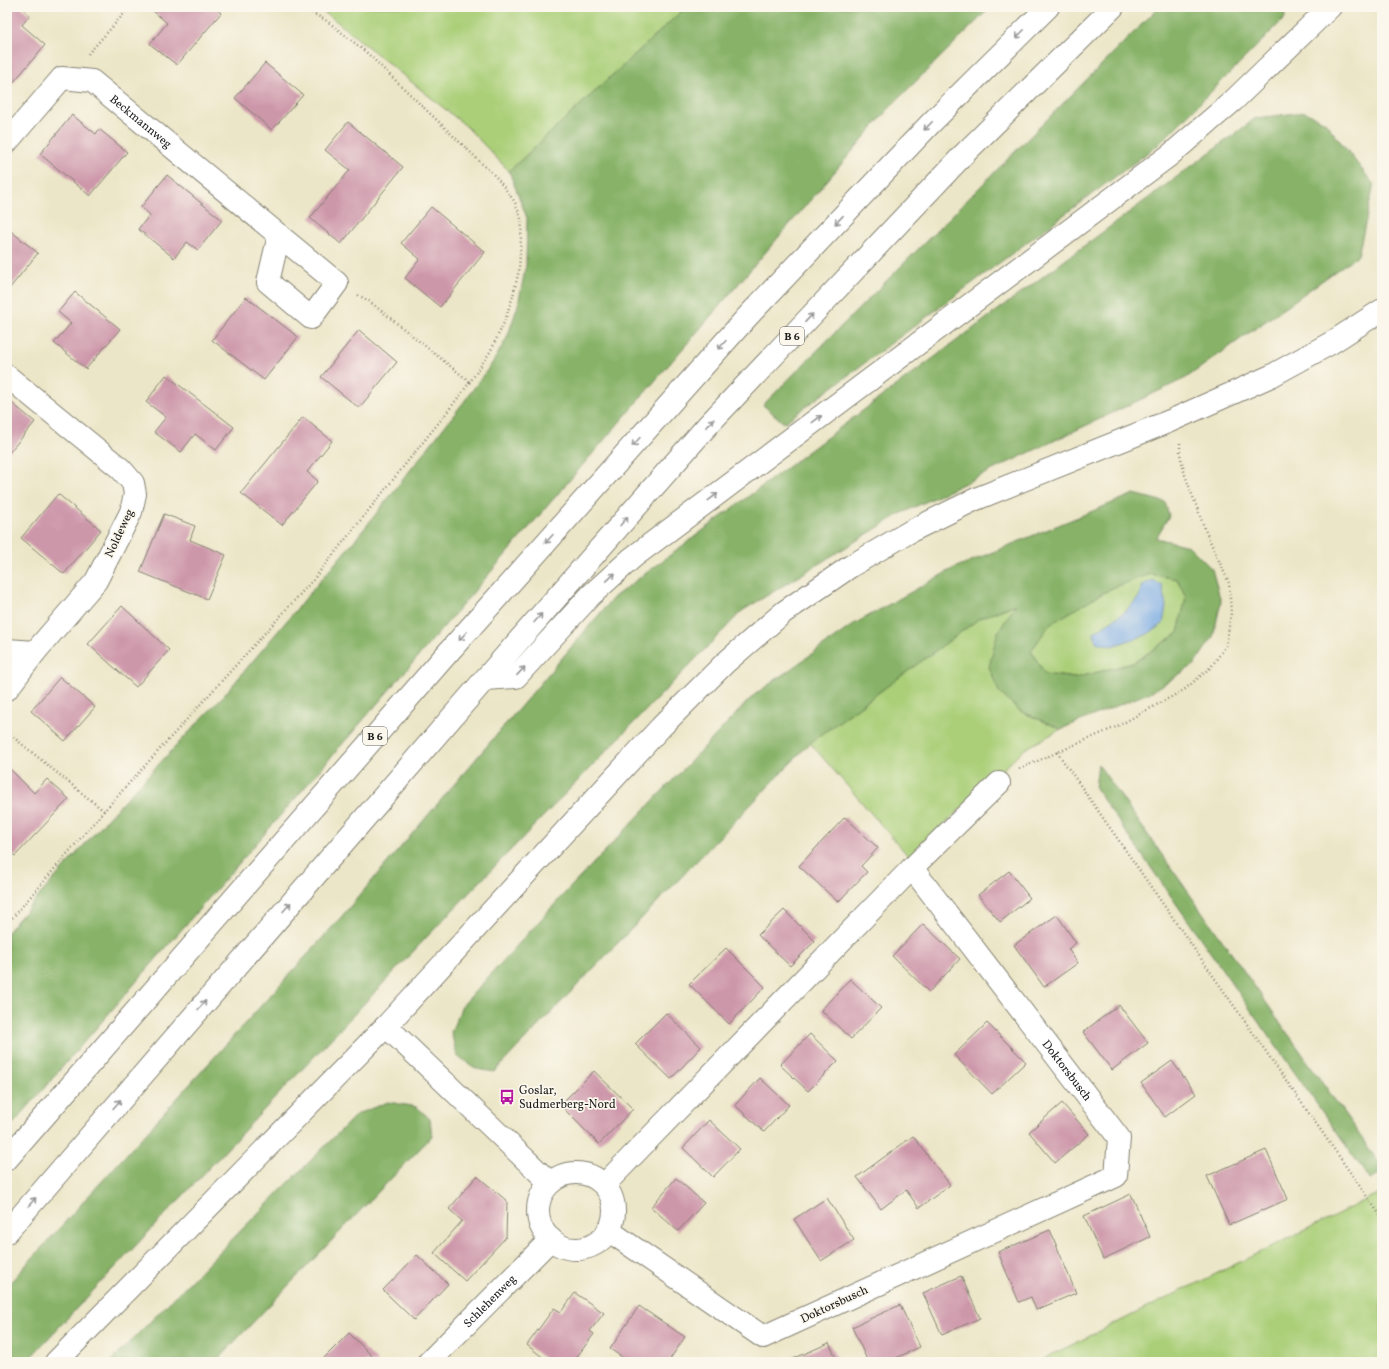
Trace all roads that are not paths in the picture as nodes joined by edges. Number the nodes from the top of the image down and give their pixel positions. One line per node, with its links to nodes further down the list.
1 (1048, 7): 15 (main road, B 6, one-way to 15)
2 (1113, 7): 10 (main road, B 6, one-way to 2)
3 (1330, 7): 10 (main road, one-way to 3)
4 (7, 142): 5 (main road, Beckmannweg)
5 (279, 235): 5 (main road, Beckmannweg)
6 (1382, 310): 14 (main road)
7 (7, 376): 9 (main road, Noldeweg)
8 (7, 650): 9 (main road)
9 (35, 652): 11 (main road, Noldeweg)
10 (485, 679): 19 (main road, B 6, one-way to 10)
11 (7, 689)
12 (999, 783): 13 (main road)
13 (912, 868): 17 (main road); 18 (main road, Doktorsbusch)
14 (386, 1026): 16 (main road); 21 (main road)
15 (7, 1159)
16 (550, 1183): 17 (main road); 20 (main road)
17 (604, 1186): 18 (main road)
18 (608, 1230): 20 (main road)
19 (7, 1232)
20 (551, 1239): 22 (main road, Schlehenweg)
21 (56, 1362)
22 (429, 1362)

